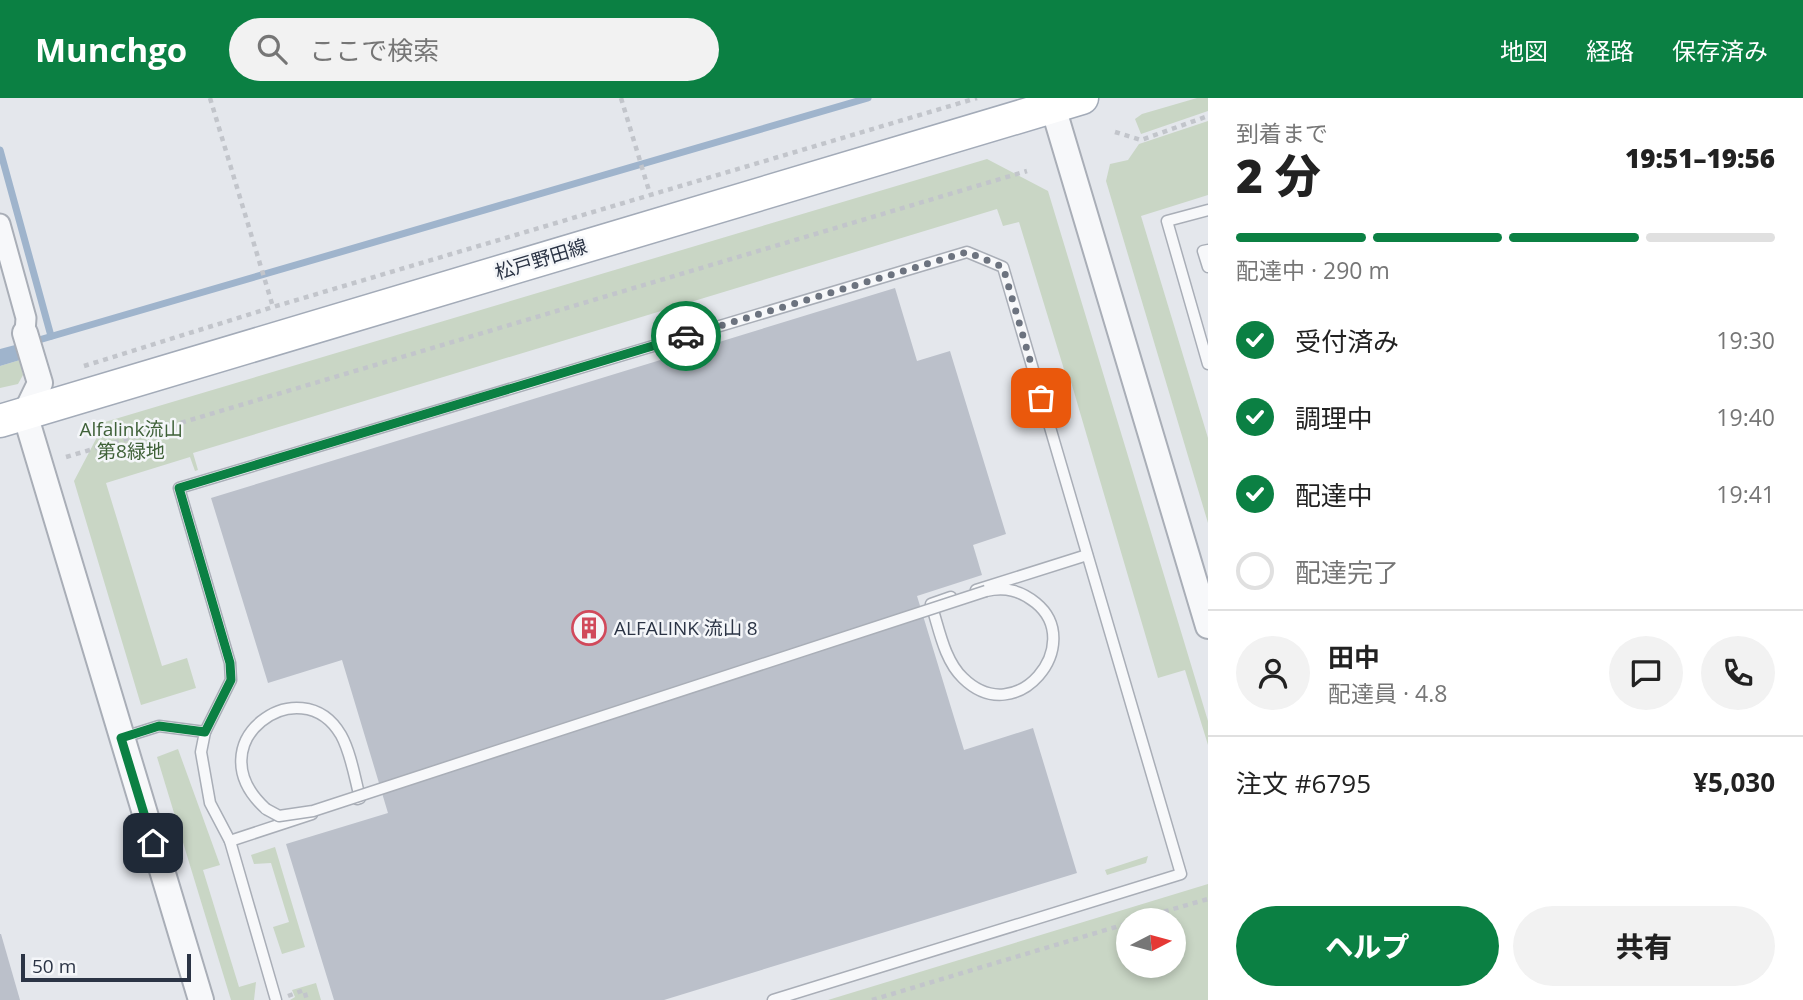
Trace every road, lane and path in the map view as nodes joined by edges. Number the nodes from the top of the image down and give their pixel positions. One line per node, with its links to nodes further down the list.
1 (210, 98): 13 (path)
2 (621, 98): 8 (path)
3 (978, 98): 8 (path)
4 (1067, 102): 17 (main road, 松戸野田線); 20 (street)
5 (1208, 116): 6 (path)
6 (1115, 132)
7 (1027, 171): 18 (path)
8 (650, 194): 13 (path)
9 (1208, 210): 15 (lane)
10 (0, 224): 14 (street)
11 (1208, 250): 12 (lane)
12 (1208, 267)
13 (273, 307): 16 (path)
14 (25, 333): 17 (street)
15 (1208, 364)
16 (77, 369)
17 (12, 417): 22 (street)
18 (66, 457)
19 (1087, 555): 21 (lane); 23 (lane, bridge); 30 (lane)
20 (1208, 626)
21 (205, 732): 22 (lane); 23 (lane)
22 (121, 738): 27 (street)
23 (230, 841): 28 (lane)
24 (1208, 899): 25 (path)
25 (1177, 908)
26 (1116, 926): 31 (path)
27 (201, 1000)
28 (276, 1000): 29 (path)
29 (307, 1000)
30 (773, 1000)
31 (872, 1000)

